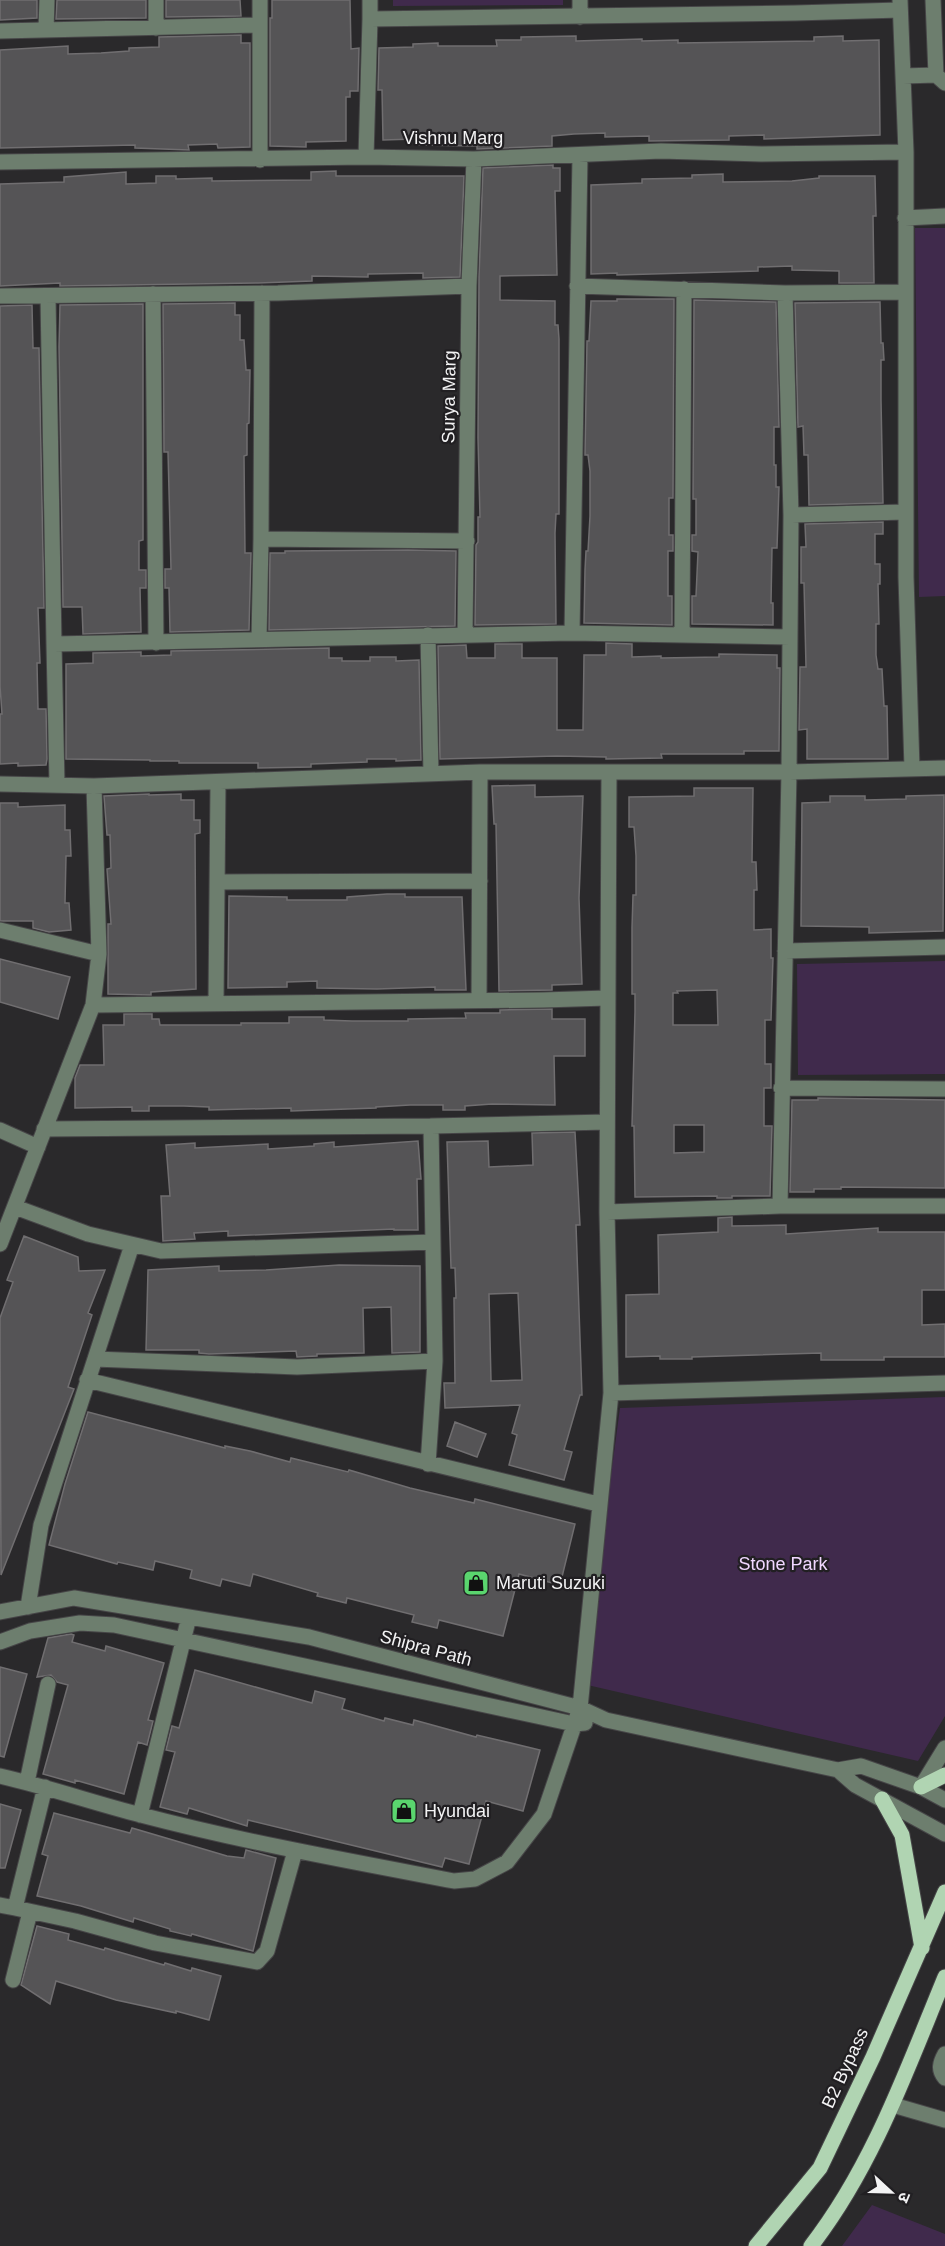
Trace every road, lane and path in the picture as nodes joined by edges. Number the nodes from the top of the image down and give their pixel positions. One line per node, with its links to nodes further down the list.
1 (47, 0): 14 (street)
2 (156, 0): 13 (street)
3 (260, 0): 12 (street)
4 (370, 0): 11 (street)
5 (580, 0): 10 (street)
6 (933, 0): 17 (street)
7 (900, 5): 8 (street); 16 (street)
8 (795, 7): 9 (street)
9 (688, 8): 10 (street)
10 (580, 17): 11 (street)
11 (370, 19): 20 (street)
12 (260, 25): 13 (street); 22 (street)
13 (156, 28): 14 (street)
14 (46, 30): 15 (street)
15 (0, 31)
16 (903, 76): 17 (street); 18 (street)
17 (941, 79)
18 (906, 152): 19 (street, Vishnu Marg); 25 (street)
19 (579, 156): 21 (street, Vishnu Marg); 27 (street)
20 (366, 157): 21 (street, Vishnu Marg); 22 (street, Vishnu Marg)
21 (474, 159): 26 (street, Surya Marg)
22 (260, 160): 23 (street, Vishnu Marg)
23 (0, 162)
24 (945, 216): 25 (street)
25 (905, 218): 29 (street)
26 (470, 286): 30 (street); 38 (street, Surya Marg)
27 (577, 286): 28 (street); 39 (street)
28 (684, 289): 31 (street); 40 (street)
29 (905, 292): 31 (street); 35 (street)
30 (262, 293): 32 (street); 37 (street)
31 (785, 293): 36 (street)
32 (153, 294): 34 (street); 46 (street)
33 (0, 296): 34 (street)
34 (48, 297): 45 (street)
35 (906, 513): 36 (street); 47 (street)
36 (792, 514): 43 (street)
37 (261, 539): 38 (street); 44 (street)
38 (467, 541): 42 (street, Surya Marg)
39 (572, 633): 40 (street); 42 (street)
40 (682, 634): 43 (street)
41 (428, 635): 42 (street); 44 (street); 52 (street)
42 (465, 635)
43 (790, 637): 51 (street)
44 (259, 639): 46 (street)
45 (54, 644): 46 (street); 55 (street)
46 (156, 644)
47 (912, 768): 48 (street); 51 (street)
48 (945, 768)
49 (480, 772): 50 (street); 52 (street); 57 (street)
50 (609, 772): 51 (street); 63 (street)
51 (789, 772): 61 (street)
52 (431, 774): 53 (street)
53 (218, 783): 56 (street); 58 (street)
54 (0, 784): 55 (street)
55 (57, 784): 56 (street)
56 (94, 786): 62 (street)
57 (480, 881): 58 (street); 64 (street)
58 (218, 882): 65 (street)
59 (0, 930): 62 (street)
60 (945, 947): 61 (street)
61 (785, 951): 67 (street)
62 (99, 954): 66 (street)
63 (607, 998): 64 (street); 69 (street)
64 (479, 1000): 65 (street)
65 (216, 1002): 66 (street)
66 (93, 1005): 71 (street)
67 (781, 1088): 68 (street); 74 (street)
68 (945, 1089)
69 (607, 1122): 70 (street); 77 (street)
70 (431, 1126): 71 (street); 78 (street)
71 (44, 1129): 73 (street)
72 (0, 1130): 73 (street)
73 (38, 1147): 76 (street)
74 (780, 1206): 75 (street); 77 (street)
75 (945, 1206)
76 (15, 1207): 79 (street); 80 (street)
77 (607, 1212): 85 (street)
78 (433, 1242): 80 (street); 82 (street)
79 (0, 1244)
80 (132, 1245): 81 (street)
81 (95, 1359): 82 (street); 83 (street)
82 (435, 1361): 86 (street)
83 (87, 1380): 86 (street); 88 (street)
84 (945, 1383): 85 (street)
85 (611, 1393): 87 (street)
86 (428, 1464): 87 (street)
87 (598, 1504): 94 (street)
88 (28, 1607): 89 (street, Shipra Path); 90 (street, Shipra Path)
89 (0, 1612)
90 (189, 1617): 91 (street); 94 (street, Shipra Path)
91 (183, 1641): 92 (street); 96 (street); 106 (street)
92 (0, 1642)
93 (48, 1684): 101 (street)
94 (580, 1708): 95 (street, Shipra Path); 96 (street)
95 (606, 1720): 96 (street); 98 (street, Shipra Path)
96 (574, 1724): 108 (street)
97 (945, 1748): 103 (street)
98 (837, 1770): 103 (street, Shipra Path); 104 (street, Shipra Path)
99 (945, 1775): 103 (main road)
100 (0, 1776): 101 (street)
101 (27, 1782): 102 (street)
102 (45, 1787): 106 (street); 110 (street)
103 (921, 1787): 105 (street, Shipra Path)
104 (882, 1799): 107 (street, Shipra Path); 111 (main road)
105 (945, 1800)
106 (140, 1815): 108 (street)
107 (945, 1834)
108 (294, 1851): 110 (street)
109 (945, 1892): 111 (main road, B2 Bypass)
110 (15, 1908): 113 (street)
111 (922, 1948): 118 (main road, B2 Bypass)
112 (945, 1977): 116 (main road)
113 (13, 1980)
114 (945, 2054): 115 (street)
115 (945, 2078)
116 (892, 2105): 117 (street); 119 (main road)
117 (945, 2121)
118 (756, 2246)
119 (811, 2246)

